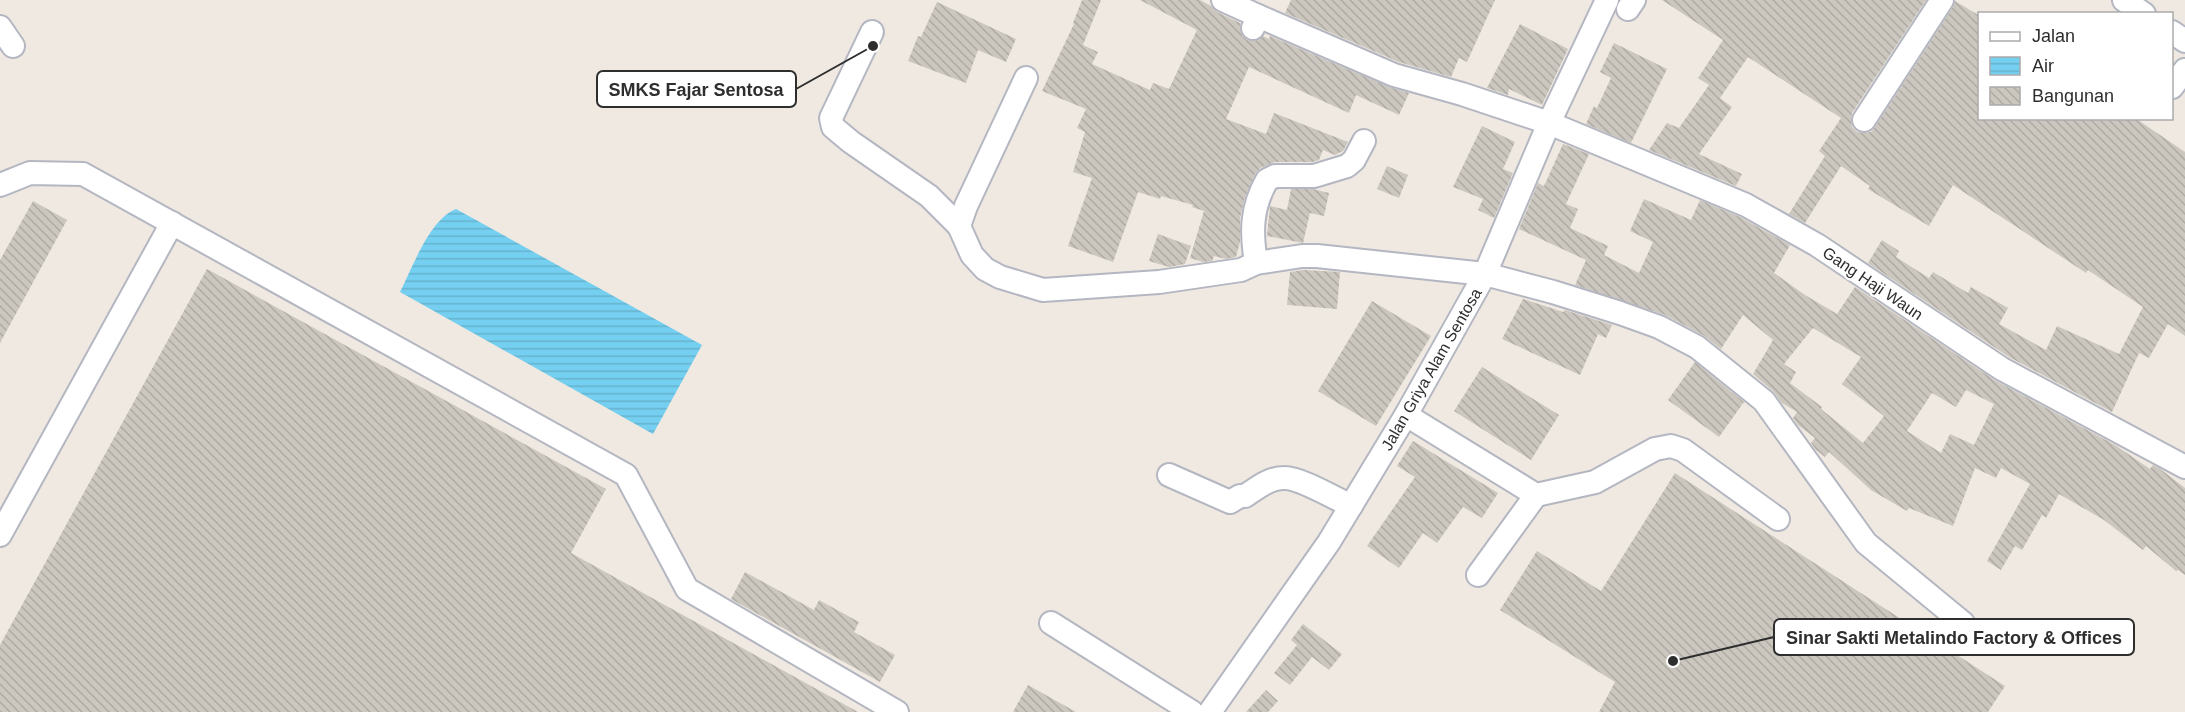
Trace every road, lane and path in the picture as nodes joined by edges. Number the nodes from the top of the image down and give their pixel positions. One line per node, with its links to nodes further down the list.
1 (1223, 0): 13 (street, Gang Haji Waun)
2 (1942, 0): 12 (street)
3 (2124, 0): 5 (street)
4 (1598, 2): 13 (street, Jalan Griya Alam Sentosa)
5 (2141, 12)
6 (0, 27): 8 (street)
7 (872, 32): 17 (street)
8 (13, 46)
9 (2185, 70): 11 (street)
10 (1026, 78): 17 (street)
11 (2173, 86)
12 (1864, 120)
13 (1549, 123): 19 (street, Jalan Griya Alam Sentosa); 21 (street, Gang Haji Waun)
14 (1364, 141): 18 (street)
15 (0, 185): 16 (street)
16 (172, 223): 26 (street); 30 (street)
17 (959, 226): 18 (street)
18 (1256, 263): 19 (street)
19 (1485, 274): 20 (street, Jalan Griya Alam Sentosa); 29 (street)
20 (1406, 415): 23 (street); 24 (street, Jalan Griya Alam Sentosa)
21 (2185, 467)
22 (1169, 475): 24 (street)
23 (1536, 495): 25 (street); 27 (street)
24 (1351, 506): 32 (street, Jalan Griya Alam Sentosa)
25 (1778, 519)
26 (0, 535)
27 (1478, 575)
28 (1052, 623): 31 (street)
29 (1963, 623)
30 (897, 712)
31 (1192, 712)
32 (1210, 712)

